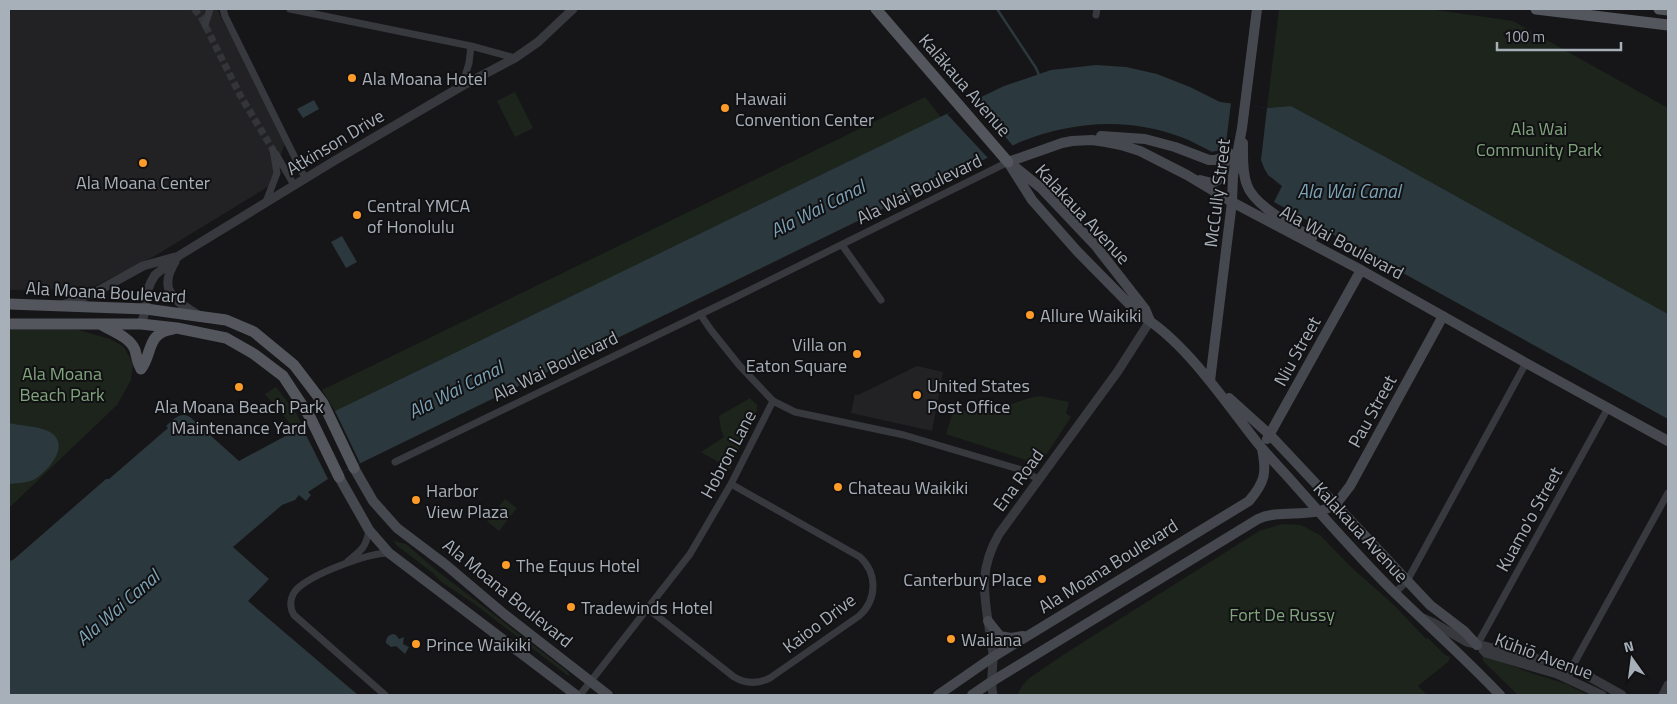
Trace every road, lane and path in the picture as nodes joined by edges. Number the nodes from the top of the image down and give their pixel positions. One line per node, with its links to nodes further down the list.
1 (210, 9): 12 (street)
2 (223, 9): 21 (street)
3 (290, 9): 13 (street)
4 (573, 9): 14 (street, Atkinson Drive)
5 (876, 9): 19 (main road, Kalākaua Avenue)
6 (1257, 9): 16 (main road, McCully Street)
7 (1536, 9): 10 (main road)
8 (1659, 9): 9 (main road)
9 (1668, 10)
10 (1572, 11): 11 (main road)
11 (1666, 24)
12 (205, 25)
13 (471, 46): 14 (street); 15 (street)
14 (515, 58): 15 (street, Atkinson Drive)
15 (462, 86): 21 (street, Atkinson Drive)
16 (1242, 128): 18 (main road); 24 (main road, McCully Street); 27 (main road)
17 (1062, 143): 18 (main road); 19 (main road, Ala Wai Boulevard); 20 (main road, Ala Wai Boulevard)
18 (1224, 160): 20 (main road)
19 (1008, 162): 25 (street, Ala Wai Boulevard); 35 (main road, Kalakaua Avenue); 35 (main road, Kalakaua Avenue)
20 (1187, 175): 24 (main road, Ala Wai Boulevard)
21 (305, 178): 22 (street, Atkinson Drive)
22 (294, 185): 23 (street, Atkinson Drive); 23 (street)
23 (266, 202): 26 (street, Atkinson Drive)
24 (1232, 202): 27 (main road, Ala Wai Boulevard); 41 (main road, McCully Street)
25 (842, 245): 28 (street); 32 (street, Ala Wai Boulevard)
26 (180, 255): 30 (street); 31 (street, Atkinson Drive); 33 (street)
27 (1361, 270): 34 (main road, Ala Wai Boulevard); 44 (main road, Niu Street)
28 (881, 300)
29 (9, 304): 30 (main road, Ala Moana Boulevard)
30 (63, 305): 31 (main road, Ala Moana Boulevard)
31 (146, 308): 33 (main road, Ala Moana Boulevard); 38 (street, Atkinson Drive)
32 (700, 314): 42 (street); 47 (street, Ala Wai Boulevard)
33 (198, 316): 48 (main road, Ala Moana Boulevard)
34 (1443, 316): 40 (main road, Ala Wai Boulevard); 53 (main road, Pau Street)
35 (1150, 320): 41 (main road, Kalakaua Avenue); 50 (street, Ena Road)
36 (9, 324): 37 (main road, Ala Moana Boulevard)
37 (100, 324): 38 (main road, Ala Moana Boulevard); 39 (main road)
38 (141, 324): 39 (main road, Ala Moana Boulevard)
39 (177, 328): 49 (main road, Ala Moana Boulevard)
40 (1526, 363): 43 (main road, Ala Wai Boulevard); 58 (street)
41 (1210, 381): 44 (main road, Kalakaua Avenue); 46 (main road, Kalakaua Avenue)
42 (773, 400): 50 (street, Hobron Lane); 51 (street, Hobron Lane)
43 (1608, 408): 45 (main road, Ala Wai Boulevard); 64 (street, Kuamo'o Street)
44 (1270, 435): 46 (main road, Niu Street); 53 (main road, Kalakaua Avenue)
45 (1668, 441)
46 (1262, 448): 54 (main road, Kalakaua Avenue); 63 (main road, Ala Moana Boulevard)
47 (395, 462)
48 (354, 468): 68 (main road, Ala Moana Boulevard)
49 (339, 477): 55 (main road, Ala Moana Boulevard)
50 (1038, 479): 62 (street, Ena Road)
51 (731, 484): 60 (street, Hobron Lane); 60 (street, Kaioo Drive)
52 (1668, 493): 66 (street)
53 (1334, 504): 54 (main road, Pau Street); 58 (main road, Kalakaua Avenue)
54 (1318, 511): 59 (main road, Kalakaua Avenue); 69 (main road)
55 (369, 530): 56 (main road, Ala Moana Boulevard); 57 (street)
56 (389, 553): 57 (street); 72 (main road, Ala Moana Boulevard)
57 (342, 565): 71 (street)
58 (1407, 581): 59 (street); 64 (main road, Kalakaua Avenue)
59 (1395, 593): 61 (main road, Kalakaua Avenue)
60 (647, 608): 68 (street, Hobron Lane)
61 (1420, 617): 64 (street, Kūhiō Avenue); 77 (main road, Kalakaua Avenue)
62 (988, 621): 63 (main road); 65 (street, Ena Road)
63 (1029, 635): 65 (main road, Ala Moana Boulevard)
64 (1477, 645): 66 (street, Kūhiō Avenue); 67 (street, Kūhiō Avenue)
65 (993, 657): 69 (street, Ena Road); 74 (main road, Ala Moana Boulevard)
66 (1572, 667): 67 (street); 79 (street, Kūhiō Avenue)
67 (1568, 678): 78 (street, Kūhiō Avenue)
68 (591, 682): 72 (street, Hobron Lane); 73 (main road, Ala Moana Boulevard)
69 (991, 682): 75 (main road); 76 (street, Ena Road)
70 (1668, 686): 80 (street)
71 (385, 695)
72 (578, 695)
73 (608, 695)
74 (938, 695)
75 (972, 695)
76 (993, 695)
77 (1500, 695)
78 (1602, 695)
79 (1622, 695)
80 (1663, 695)

